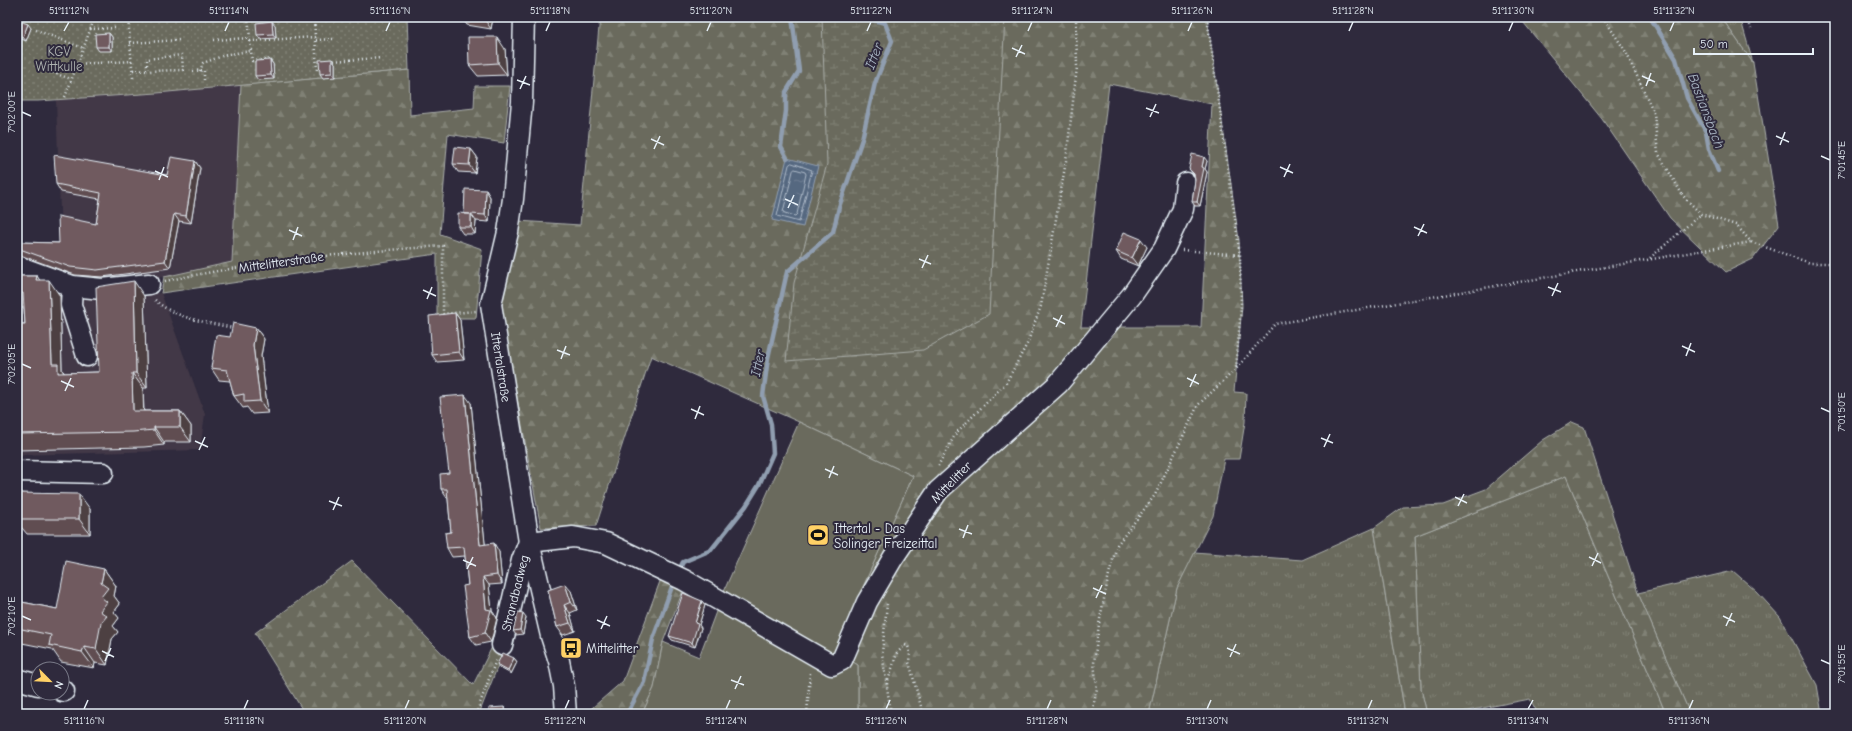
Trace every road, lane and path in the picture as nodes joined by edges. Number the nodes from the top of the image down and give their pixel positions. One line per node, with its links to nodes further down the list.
1 (95, 17): 11 (path)
2 (128, 17): 19 (path)
3 (248, 17): 18 (path)
4 (314, 17): 14 (path)
5 (524, 17): 54 (street, Ittertalstraße)
6 (1076, 17): 52 (path)
7 (1207, 17): 41 (path)
8 (1602, 17): 38 (path)
9 (1748, 17): 12 (path)
10 (117, 28): 11 (path)
11 (90, 29): 20 (path)
12 (1751, 29)
13 (36, 30): 20 (path)
14 (316, 39): 15 (path); 18 (path); 24 (path)
15 (333, 39)
16 (180, 40): 19 (path)
17 (214, 40): 18 (path)
18 (250, 40): 21 (path)
19 (130, 43): 23 (path)
20 (83, 48): 25 (path)
21 (251, 51): 26 (path); 31 (path)
22 (382, 58): 24 (path)
23 (132, 61): 25 (path); 28 (path)
24 (317, 62): 32 (path)
25 (76, 64): 34 (path)
26 (272, 64)
27 (45, 70): 34 (path)
28 (133, 70): 29 (path); 33 (path)
29 (147, 71): 29 (path)
30 (193, 71): 31 (path)
31 (200, 71): 35 (path)
32 (318, 71)
33 (133, 78)
34 (70, 79): 36 (path)
35 (204, 83)
36 (65, 97)
37 (1186, 183): 40 (street, Mittelitter)
38 (1701, 214): 39 (path); 42 (path)
39 (1750, 242): 42 (path); 43 (path)
40 (1164, 248): 41 (path); 54 (street, Mittelitter)
41 (1240, 254): 50 (path)
42 (1649, 259): 50 (path)
43 (1835, 263)
44 (17, 266): 46 (street)
45 (149, 284): 46 (street); 47 (path, Mittelitterstraße); 48 (path)
46 (72, 286): 49 (street)
47 (482, 311)
48 (233, 328)
49 (87, 356)
50 (1236, 369): 68 (path)
51 (17, 471): 53 (street)
52 (935, 472)
53 (103, 473)
54 (529, 542): 56 (street, Strandbadweg); 63 (street, Ittertalstraße)
55 (887, 601): 60 (path)
56 (502, 645): 62 (path)
57 (810, 672): 65 (path)
58 (17, 679): 59 (street)
59 (30, 683)
60 (887, 685): 66 (path); 67 (path)
61 (690, 710): 64 (path)
62 (476, 714)
63 (566, 714)
64 (690, 714)
65 (807, 714)
66 (892, 714)
67 (924, 714)
68 (1092, 714)

